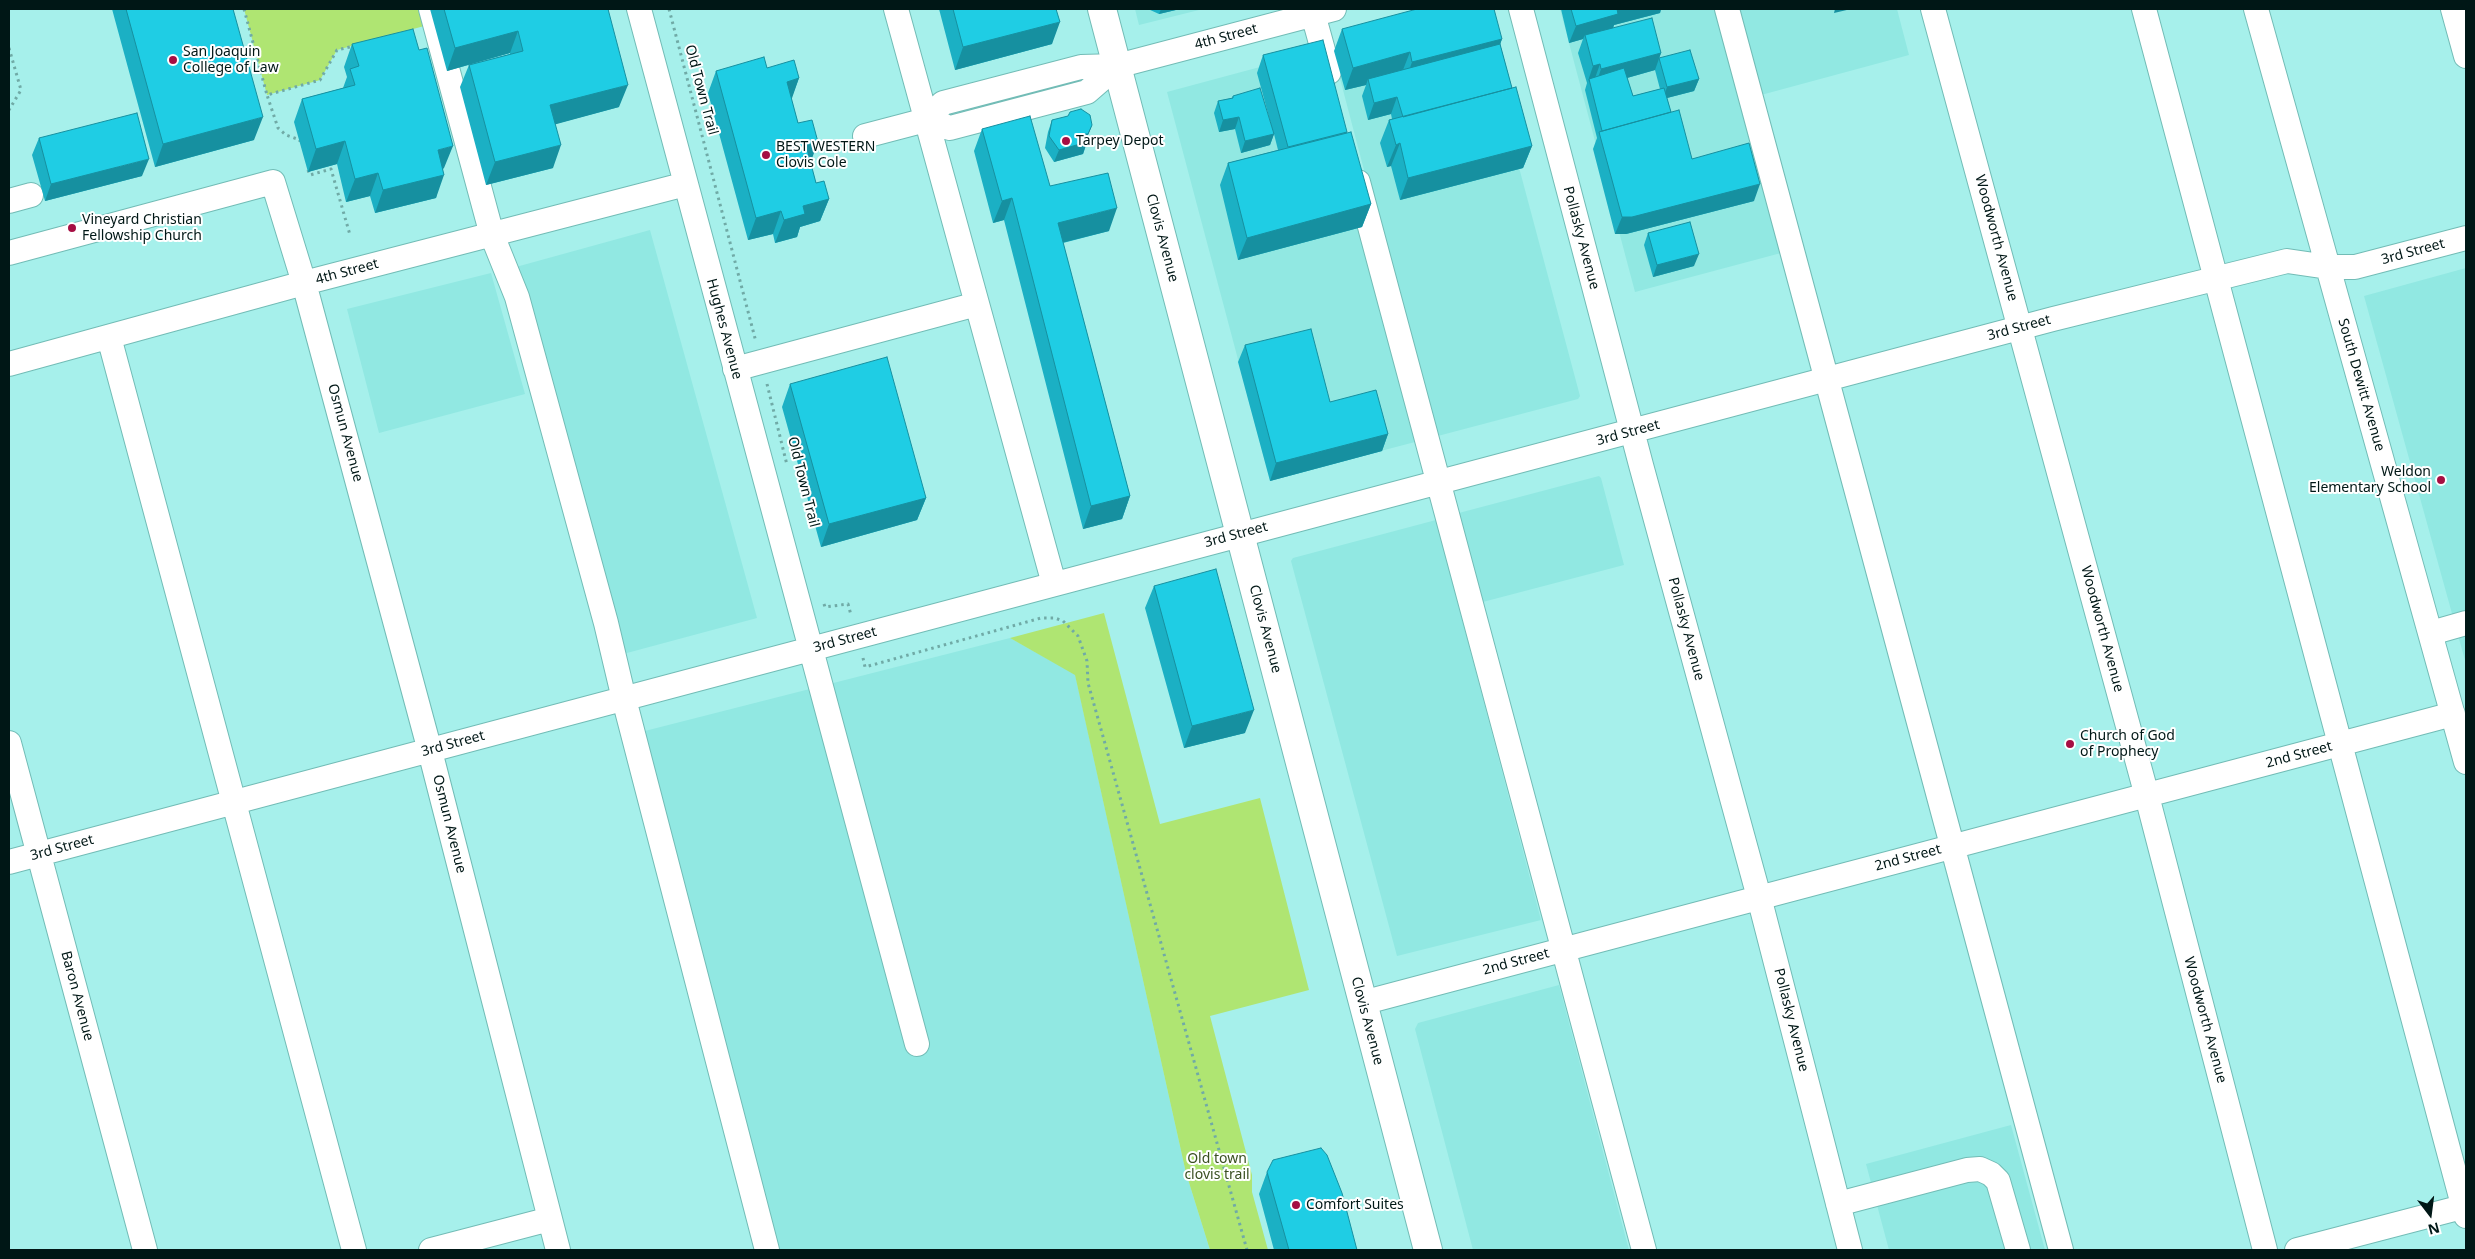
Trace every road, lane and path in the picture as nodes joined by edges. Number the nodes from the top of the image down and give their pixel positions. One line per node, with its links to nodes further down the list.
1 (244, 9): 18 (path)
2 (431, 9): 27 (street)
3 (639, 9): 26 (street, Hughes Avenue)
4 (669, 9): 37 (path, Old Town Trail)
5 (896, 9): 21 (street)
6 (1102, 9): 17 (main road, Clovis Avenue)
7 (1520, 9): 41 (street, Pollasky Avenue)
8 (1727, 9): 40 (street)
9 (1933, 9): 35 (street, Woodworth Avenue)
10 (2144, 9): 32 (street)
11 (2256, 9): 31 (street, South Dewitt Avenue)
12 (2453, 9): 16 (street)
13 (1324, 11): 17 (street, 4th Street); 19 (street)
14 (355, 45): 18 (path)
15 (9, 48): 20 (path)
16 (2466, 56)
17 (1117, 66): 21 (street); 44 (main road, Clovis Avenue)
18 (267, 95): 23 (path)
19 (1335, 96)
20 (9, 110)
21 (926, 120): 22 (street); 34 (street)
22 (864, 136)
23 (302, 148)
24 (1353, 163): 43 (street)
25 (307, 166): 28 (path)
26 (686, 184): 27 (street, 4th Street); 39 (street, Hughes Avenue)
27 (492, 234): 33 (street, 4th Street); 51 (street)
28 (350, 235)
29 (2466, 238): 31 (street, 3rd Street)
30 (9, 253): 33 (street, Osmun Avenue)
31 (2328, 266): 32 (street, 3rd Street); 48 (street, South Dewitt Avenue)
32 (2214, 278): 35 (street, 3rd Street); 54 (street)
33 (304, 283): 36 (street, 4th Street); 55 (street, Osmun Avenue)
34 (977, 304): 37 (street); 45 (street)
35 (2021, 327): 40 (street, 3rd Street); 57 (street, Woodworth Avenue)
36 (109, 337): 38 (street, 4th Street); 58 (street)
37 (761, 361): 39 (street); 42 (path, Old Town Trail)
38 (9, 364)
39 (734, 369): 50 (street, Hughes Avenue)
40 (1827, 379): 41 (street, 3rd Street); 59 (street)
41 (1633, 432): 43 (street, 3rd Street); 62 (street, Pollasky Avenue)
42 (788, 470)
43 (1438, 482): 44 (street, 3rd Street); 63 (street)
44 (1240, 533): 45 (street, 3rd Street); 64 (main road, Clovis Avenue)
45 (1054, 584): 49 (street, 3rd Street)
46 (822, 598): 49 (path)
47 (2466, 623): 48 (street)
48 (2431, 633): 52 (street, South Dewitt Avenue)
49 (857, 636): 50 (street, 3rd Street); 74 (path)
50 (810, 649): 51 (street, 3rd Street); 65 (street, Hughes Avenue)
51 (624, 699): 55 (street, 3rd Street); 73 (street)
52 (2453, 714): 54 (street, 2nd Street); 56 (street, South Dewitt Avenue)
53 (9, 743): 60 (street, Baron Avenue)
54 (2341, 744): 57 (street, 2nd Street); 67 (street)
55 (430, 751): 58 (street, 3rd Street); 68 (street, Osmun Avenue)
56 (2466, 762)
57 (2147, 796): 59 (street, 2nd Street); 80 (street, Woodworth Avenue)
58 (234, 802): 60 (street, 3rd Street); 70 (street)
59 (1952, 846): 62 (street, 2nd Street); 79 (street)
60 (39, 854): 61 (street, 3rd Street); 69 (street, Baron Avenue)
61 (9, 862)
62 (1759, 897): 63 (street, 2nd Street); 66 (street, Pollasky Avenue)
63 (1563, 949): 64 (street, 2nd Street); 76 (street)
64 (1362, 1003): 75 (main road, Clovis Avenue)
65 (917, 1044)
66 (1838, 1204): 77 (street, Pollasky Avenue); 78 (street)
67 (2466, 1210): 81 (street)
68 (550, 1219): 71 (street); 72 (street, Osmun Avenue)
69 (145, 1250)
70 (354, 1250)
71 (432, 1250)
72 (558, 1250)
73 (767, 1250)
74 (1247, 1250)
75 (1428, 1250)
76 (1644, 1250)
77 (1850, 1250)
78 (2018, 1250)
79 (2061, 1250)
80 (2265, 1250)
81 (2297, 1250)

